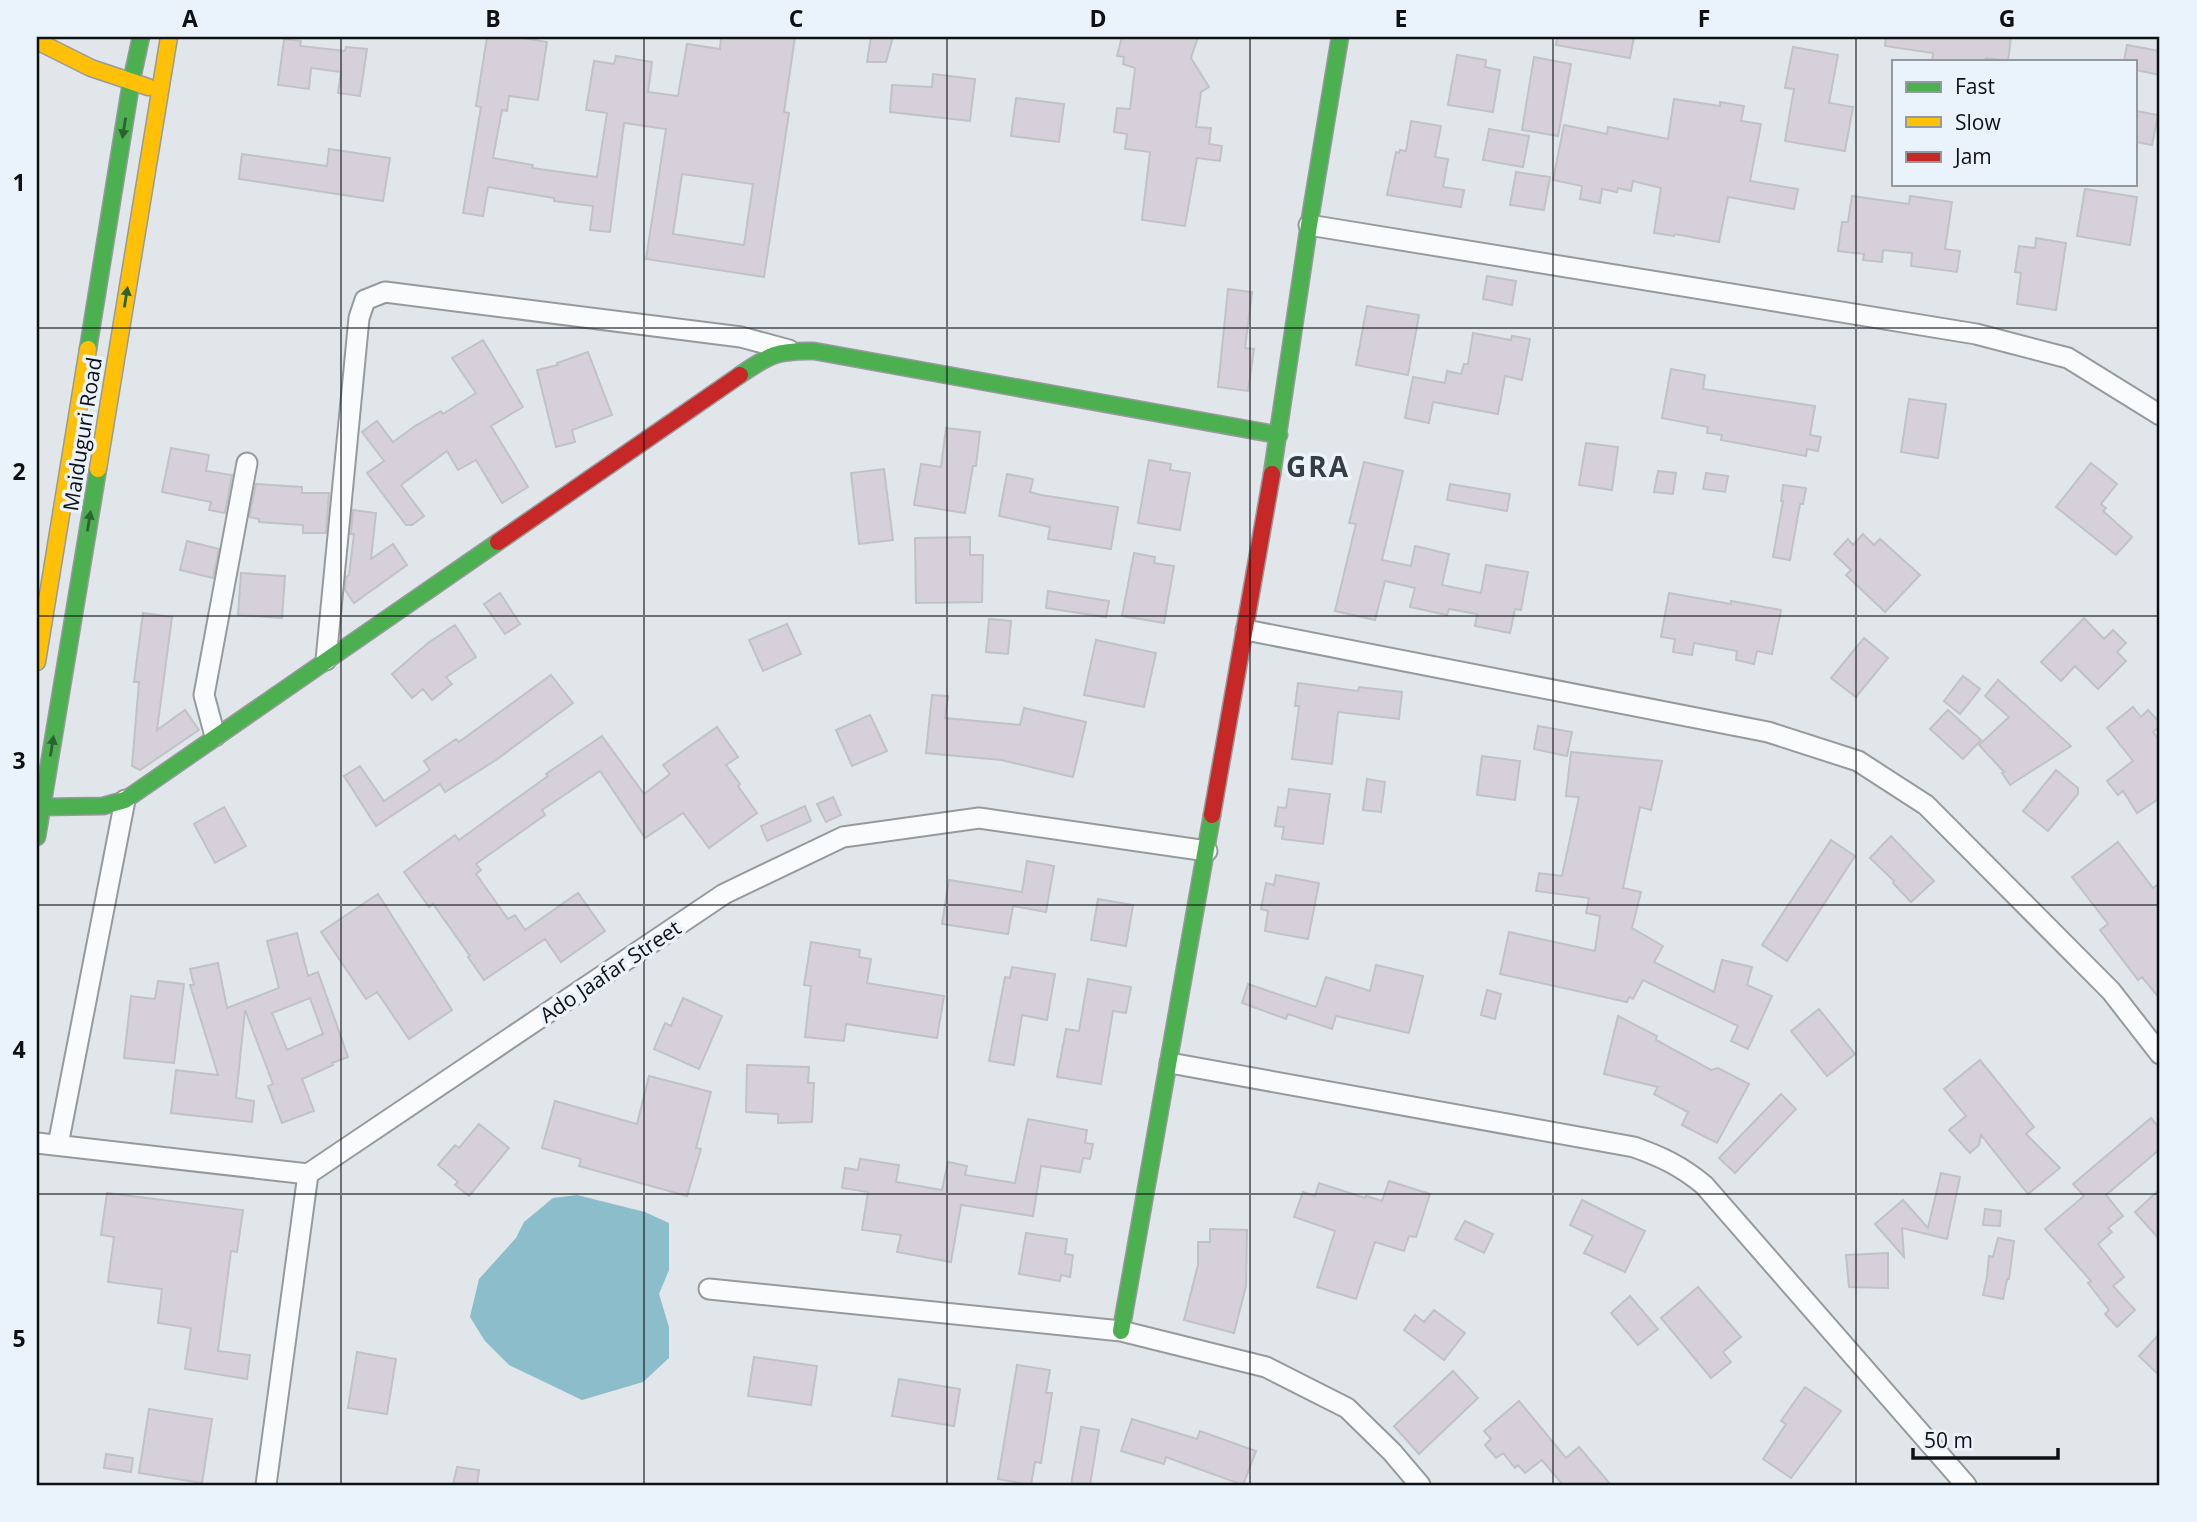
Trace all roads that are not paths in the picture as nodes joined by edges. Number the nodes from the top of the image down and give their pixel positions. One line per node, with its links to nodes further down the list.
1 (141, 37): 5 (main road, Maiduguri Road)
2 (169, 37): 6 (main road, Maiduguri Road)
3 (1340, 37): 7 (main road)
4 (37, 41): 5 (main road)
5 (131, 83): 6 (main road); 14 (main road, Maiduguri Road, one-way to 14)
6 (160, 89): 17 (main road, Maiduguri Road, one-way to 6)
7 (1309, 225): 9 (street); 10 (main road)
8 (789, 351): 10 (main road); 13 (main road); 13 (street)
9 (2160, 415)
10 (1279, 435): 12 (main road)
11 (247, 463): 15 (street)
12 (1246, 630): 19 (main road); 20 (street)
13 (326, 660): 15 (main road)
14 (37, 662)
15 (215, 736): 16 (main road)
16 (125, 800): 17 (main road); 23 (street)
17 (42, 807): 18 (main road, Maiduguri Road)
18 (37, 837)
19 (1207, 851): 21 (main road); 24 (street, Ado Jaafar Street)
20 (2160, 1054)
21 (1170, 1063): 26 (main road); 29 (street)
22 (37, 1143): 23 (street)
23 (58, 1145): 24 (street)
24 (308, 1174): 27 (street)
25 (709, 1289): 26 (street)
26 (1121, 1331): 28 (street)
27 (266, 1485)
28 (1420, 1485)
29 (1966, 1485)

